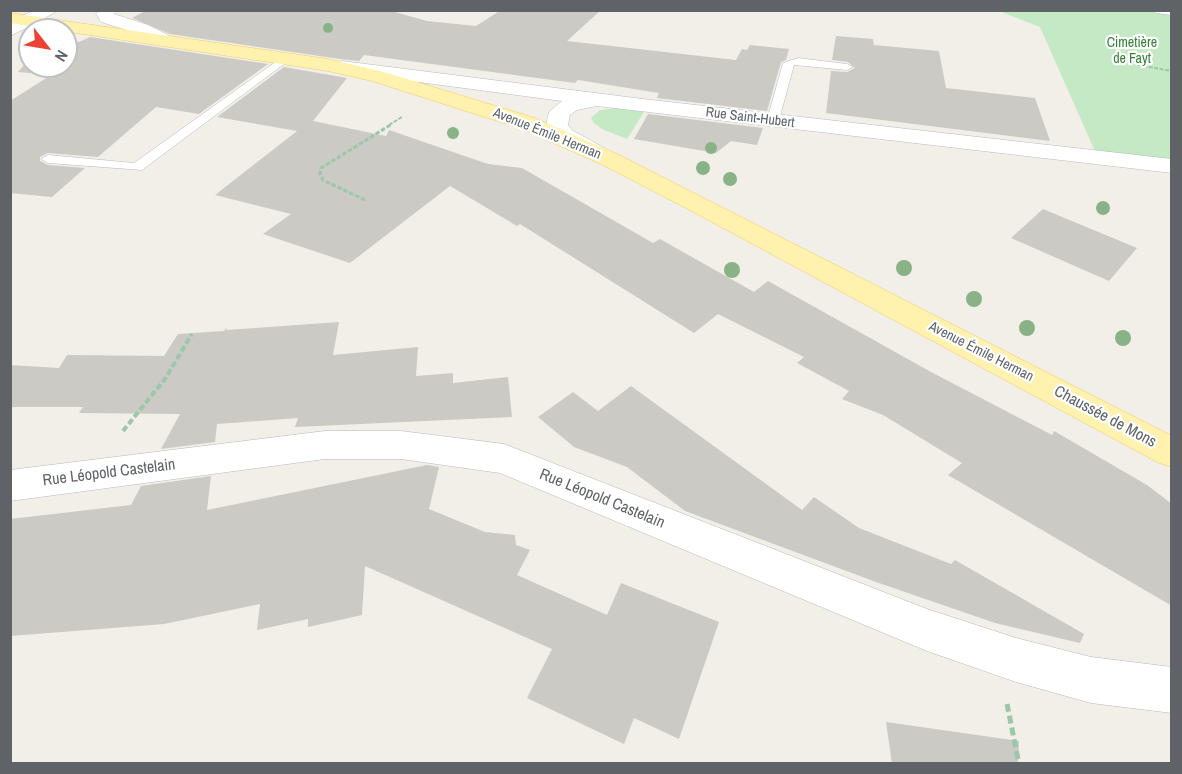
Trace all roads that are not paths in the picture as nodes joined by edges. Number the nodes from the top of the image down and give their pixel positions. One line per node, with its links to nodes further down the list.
1 (51, 10): 5 (street)
2 (108, 10): 6 (street)
3 (1156, 10): 4 (lane)
4 (1172, 12)
5 (16, 23): 6 (main road, Avenue Émile Herman)
6 (160, 39): 7 (main road, Avenue Émile Herman)
7 (284, 58): 8 (main road, Avenue Émile Herman); 15 (lane)
8 (328, 65): 10 (street, Rue Saint-Hubert); 13 (main road, Avenue Émile Herman)
9 (847, 66): 14 (lane)
10 (502, 88): 11 (street, Rue Saint-Hubert); 13 (street)
11 (596, 100): 12 (street); 14 (street, Rue Saint-Hubert)
12 (570, 105): 13 (street); 16 (street)
13 (487, 109): 16 (main road, Avenue Émile Herman)
14 (773, 120): 17 (street, Rue Saint-Hubert)
15 (48, 159)
16 (609, 159): 18 (main road, Avenue Émile Herman)
17 (1172, 166)
18 (1038, 382): 19 (main road, Chaussée de Mons)
19 (1172, 453)
20 (10, 486): 21 (street, Rue Léopold Castelain)
21 (1172, 690)

